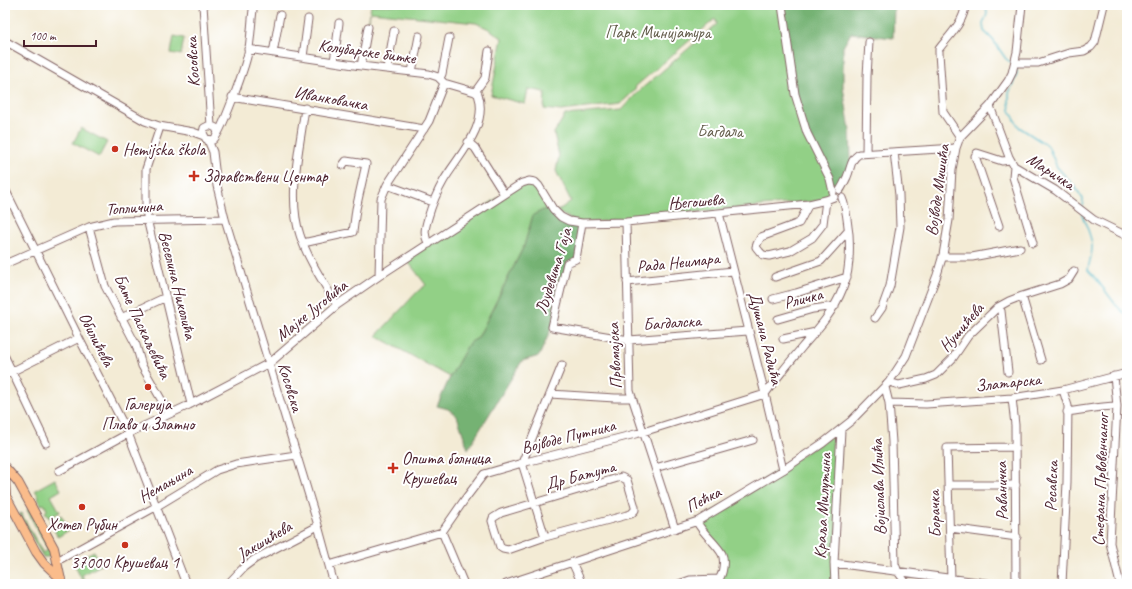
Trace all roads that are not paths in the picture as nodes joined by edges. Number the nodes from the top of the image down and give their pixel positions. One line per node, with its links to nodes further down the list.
1 (203, 5): 30 (street, Косовска)
2 (782, 5): 44 (street)
3 (966, 5): 35 (street)
4 (1022, 5): 20 (street, Војводе Мишића)
5 (1104, 5): 20 (street)
6 (253, 10): 16 (street)
7 (280, 15): 18 (street)
8 (308, 19): 19 (street)
9 (339, 23): 21 (street)
10 (368, 27): 22 (street)
11 (394, 31): 23 (street)
12 (419, 36): 24 (street)
13 (449, 38): 25 (street)
14 (5, 41): 32 (street)
15 (869, 42): 39 (street)
16 (248, 49): 18 (street, Колубарске битке); 27 (street)
17 (489, 51): 26 (street)
18 (273, 53): 19 (street, Колубарске битке)
19 (303, 57): 21 (street, Колубарске битке)
20 (1015, 61): 28 (street, Војводе Мишића)
21 (334, 62): 22 (street, Колубарске битке)
22 (361, 66): 23 (street, Колубарске битке)
23 (387, 69): 24 (street, Колубарске битке)
24 (412, 72): 25 (street, Колубарске битке)
25 (442, 80): 26 (street, Колубарске битке); 33 (street)
26 (476, 93): 36 (street)
27 (232, 97): 29 (street, Иванковачка); 31 (street)
28 (990, 106): 35 (street, Војводе Мишића); 40 (street, Маричка)
29 (305, 108): 33 (street, Иванковачка); 59 (street)
30 (210, 116): 31 (street); 34 (street, Косовска)
31 (224, 118): 34 (street)
32 (159, 126): 34 (street); 52 (street, Веселина Николића)
33 (424, 129): 42 (street)
34 (210, 132): 51 (street, Косовска)
35 (960, 137): 37 (street, Војводе Мишића)
36 (468, 142): 45 (street); 47 (street)
37 (956, 148): 38 (street); 64 (street, Војводе Мишића)
38 (894, 152): 39 (street); 79 (street)
39 (866, 153): 44 (street)
40 (1012, 163): 55 (street); 58 (street, Маричка); 60 (street)
41 (343, 165): 59 (street)
42 (387, 185): 47 (street); 68 (street)
43 (5, 189): 63 (street, Обилићева)
44 (836, 193): 46 (street, Његошева); 57 (street)
45 (504, 194): 50 (street, Мајке Југовића); 61 (street, Мајке Југовића)
46 (826, 200): 48 (street, Његошева); 48 (street)
47 (433, 202): 61 (street)
48 (809, 204): 49 (street, Његошева)
49 (719, 213): 53 (street, Његошева); 66 (street, Душана Радића)
50 (561, 217): 54 (street, Његошева)
51 (225, 219): 52 (street, Топличина); 89 (street, Косовска)
52 (148, 220): 56 (street, Топличина); 73 (street, Веселина Николића)
53 (626, 222): 54 (street, Његошева); 71 (street, Првомајска)
54 (582, 223): 81 (street, Људевита Гаја)
55 (999, 226)
56 (89, 227): 63 (street, Топличина); 78 (street, Бате Паскаљевића)
57 (848, 231): 69 (street); 70 (street)
58 (1127, 236)
59 (303, 243): 75 (street)
60 (1033, 243)
61 (429, 244): 68 (street, Мајке Југовића)
62 (1020, 248): 64 (street)
63 (35, 252): 65 (street, Топличина); 84 (street, Обилићева)
64 (942, 257): 95 (street, Војводе Мишића)
65 (5, 264)
66 (733, 271): 71 (street, Рада Неимара); 82 (street, Душана Радића)
67 (1074, 271): 72 (street, Нушићева)
68 (380, 276): 75 (street, Мајке Југовића)
69 (775, 277)
70 (847, 278): 74 (street); 76 (street)
71 (627, 282): 86 (street, Првомајска)
72 (1022, 296): 77 (street, Нушићева); 88 (street)
73 (166, 297): 78 (street); 102 (street, Веселина Николића)
74 (773, 299)
75 (337, 305): 89 (street, Мајке Југовића)
76 (835, 306): 80 (street, Рличка); 83 (street)
77 (998, 307): 91 (street); 95 (street, Нушићева)
78 (121, 318): 105 (street, Бате Паскаљевића)
79 (875, 318)
80 (778, 320)
81 (552, 328): 86 (street, Багдалска)
82 (748, 331): 86 (street, Багдалска); 98 (street, Душана Радића)
83 (816, 332): 85 (street); 98 (street)
84 (79, 338): 92 (street); 108 (street, Обилићева)
85 (783, 339)
86 (629, 340): 99 (street, Првомајска)
87 (5, 358): 92 (street)
88 (1041, 360)
89 (268, 363): 102 (street, Мајке Југовића); 112 (street, Косовска)
90 (562, 364): 97 (street)
91 (1008, 372)
92 (8, 373): 110 (street)
93 (1127, 373): 94 (street, Златарска)
94 (1114, 376): 96 (street, Златарска); 103 (street, Стефана Првовенчаног)
95 (887, 384): 101 (street, Војислава Илића); 106 (street, Пећка)
96 (1063, 390): 100 (street, Златарска); 104 (street, Ресавска)
97 (550, 394): 99 (street); 113 (street)
98 (765, 394): 107 (street, Војводе Путника); 117 (street, Душана Радића)
99 (632, 398): 107 (street, Првомајска)
100 (1012, 398): 101 (street, Златарска); 111 (street, Раваничка)
101 (889, 403): 139 (street, Војислава Илића)
102 (191, 404): 105 (street, Мајке Југовића)
103 (1117, 406): 104 (street); 155 (street, Стефана Првовенчаног)
104 (1067, 412): 154 (street, Ресавска)
105 (169, 413): 108 (street, Мајке Југовића)
106 (841, 430): 117 (street, Пећка); 137 (street, Краља Милутина)
107 (643, 432): 113 (street, Војводе Путника); 115 (street, Првомајска)
108 (128, 433): 116 (street, Мајке Југовића); 125 (street, Обилићева)
109 (753, 440): 115 (street)
110 (46, 443)
111 (1015, 447): 119 (street, Борачка); 120 (street, Раваничка)
112 (296, 455): 125 (street, Немањина); 127 (street, Косовска)
113 (522, 463): 123 (street, Др Батута); 130 (street, Војводе Путника)
114 (5, 467): 121 (main road)
115 (655, 468): 129 (street, Првомајска)
116 (59, 470)
117 (783, 470): 126 (street, Пећка)
118 (5, 478): 122 (main road)
119 (948, 485): 120 (street); 128 (street, Борачка)
120 (1016, 485): 132 (street, Раваничка)
121 (22, 489): 122 (main road); 133 (main road)
122 (6, 493): 124 (main road)
123 (535, 503): 131 (street, Др Батута); 131 (street, Др Батута); 131 (street, Др Батута)
124 (8, 506): 134 (main road)
125 (156, 506): 135 (street, Немањина); 143 (street, Обилићева)
126 (697, 522): 129 (street, Пећка); 142 (street)
127 (318, 526): 138 (street, Косовска); 144 (street, Јакшићева)
128 (950, 528): 132 (street); 140 (street, Борачка)
129 (675, 529): 136 (street, Пећка)
130 (442, 532): 138 (street); 146 (street)
131 (545, 537)
132 (1017, 537): 153 (street, Раваничка)
133 (54, 548): 134 (main road); 135 (main road)
134 (41, 558): 135 (main road); 141 (main road)
135 (57, 560): 141 (main road)
136 (572, 562): 147 (street, Пећка); 148 (street)
137 (834, 563): 139 (street); 150 (street, Краља Милутина)
138 (328, 565): 145 (street, Косовска)
139 (898, 572): 140 (street); 151 (street, Војислава Илића)
140 (951, 579): 152 (street)
141 (62, 582)
142 (693, 582): 149 (street)
143 (186, 584)
144 (228, 584)
145 (334, 584)
146 (464, 584)
147 (506, 584)
148 (582, 584)
149 (679, 584)
150 (835, 584)
151 (907, 584)
152 (993, 584)
153 (1016, 584)
154 (1062, 584)
155 (1120, 584)

